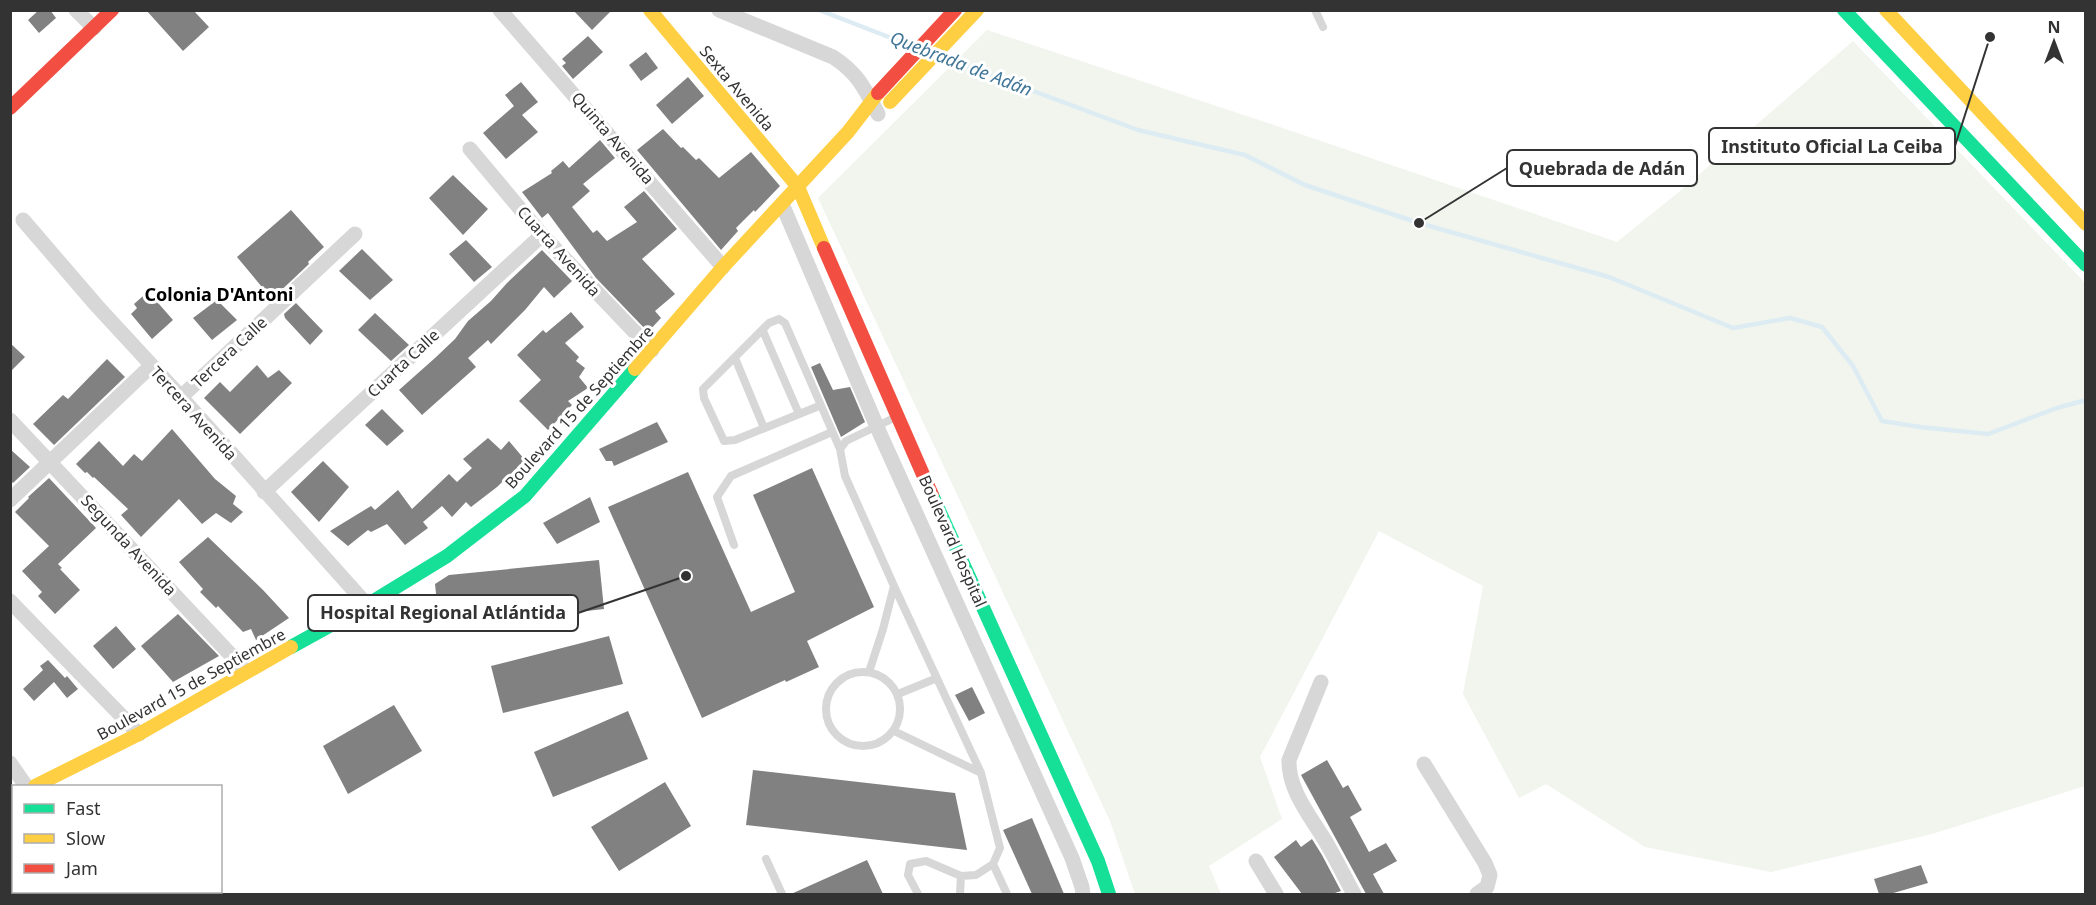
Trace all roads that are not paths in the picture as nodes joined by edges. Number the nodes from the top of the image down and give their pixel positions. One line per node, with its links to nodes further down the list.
1 (76, 10): 12 (street)
2 (112, 10): 12 (street)
3 (500, 10): 25 (street, Quinta Avenida)
4 (650, 10): 18 (street, Sexta Avenida)
5 (719, 10): 13 (street)
6 (977, 10): 15 (street, Boulevard 15 de Septiembre)
7 (1315, 10): 11 (lane)
8 (1844, 10): 24 (street)
9 (1886, 10): 21 (street)
10 (952, 14): 13 (street, Boulevard 15 de Septiembre)
11 (1323, 27)
12 (94, 28): 14 (street)
13 (871, 100): 15 (street); 16 (street, Boulevard 15 de Septiembre)
14 (10, 108)
15 (878, 114): 16 (street, Boulevard 15 de Septiembre)
16 (848, 132): 18 (street, Boulevard 15 de Septiembre)
17 (470, 149): 23 (street, Cuarta Avenida)
18 (798, 187): 19 (street, Boulevard 15 de Septiembre); 33 (street, Boulevard Hospital)
19 (782, 204): 25 (street, Boulevard 15 de Septiembre); 35 (street, Boulevard Hospital)
20 (23, 220): 29 (street, Tercera Avenida)
21 (2085, 224)
22 (355, 234): 30 (street, Tercera Calle)
23 (543, 235): 27 (street, Cuarta Avenida); 40 (street, Cuarta Calle)
24 (2085, 265)
25 (723, 267): 27 (street, Boulevard 15 de Septiembre)
26 (763, 331): 28 (lane); 31 (lane); 32 (lane)
27 (652, 350): 45 (street, Boulevard 15 de Septiembre)
28 (735, 358): 36 (lane); 36 (lane)
29 (151, 366): 30 (street, Tercera Avenida); 39 (street)
30 (181, 397): 40 (street, Tercera Avenida)
31 (819, 406): 32 (lane); 37 (lane)
32 (799, 414): 36 (lane)
33 (897, 417): 35 (lane); 67 (street, Boulevard Hospital)
34 (10, 420): 39 (street, Segunda Avenida)
35 (876, 426): 38 (lane); 66 (street, Boulevard Hospital)
36 (764, 428)
37 (832, 432): 38 (lane); 42 (lane)
38 (840, 449): 43 (lane)
39 (50, 462): 41 (street); 46 (street, Segunda Avenida)
40 (264, 492): 45 (street, Tercera Avenida)
41 (10, 500)
42 (734, 545)
43 (894, 586): 47 (lane); 48 (lane)
44 (10, 601): 52 (street)
45 (367, 605): 46 (street, Boulevard 15 de Septiembre)
46 (246, 671): 52 (street, Boulevard 15 de Septiembre)
47 (869, 672): 50 (lane); 51 (lane)
48 (937, 678): 50 (lane); 55 (lane)
49 (1321, 682): 69 (street)
50 (897, 694): 51 (lane)
51 (894, 731): 55 (lane)
52 (139, 735): 57 (street, Boulevard 15 de Septiembre)
53 (10, 763): 56 (street)
54 (1424, 764): 70 (street)
55 (981, 773): 60 (lane)
56 (25, 785)
57 (37, 785)
58 (766, 859): 62 (lane)
59 (1256, 861): 68 (street)
60 (993, 864): 61 (lane); 65 (lane)
61 (962, 876): 63 (lane); 64 (lane)
62 (782, 894)
63 (918, 894)
64 (960, 894)
65 (1007, 894)
66 (1083, 894)
67 (1108, 894)
68 (1276, 894)
69 (1354, 894)
70 (1477, 894)

